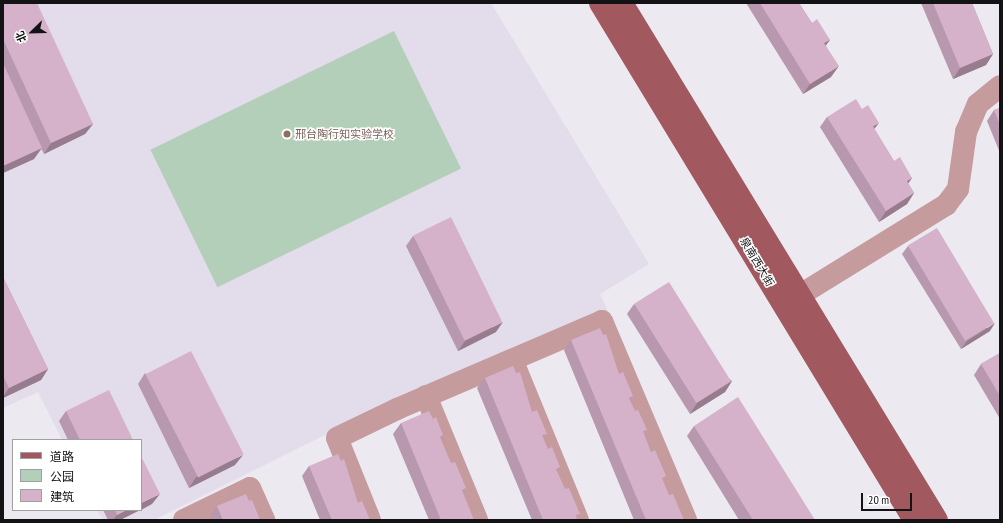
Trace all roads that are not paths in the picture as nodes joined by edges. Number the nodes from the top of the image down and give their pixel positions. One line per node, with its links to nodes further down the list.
1 (600, 3): 13 (main road, 泉南西大街)
2 (622, 3): 4 (main road, 泉南西大街)
3 (1000, 86): 4 (lane)
4 (800, 295): 14 (main road, 泉南西大街)
5 (512, 360): 6 (lane); 11 (lane); 12 (lane)
6 (426, 396): 9 (lane); 10 (lane)
7 (184, 520): 8 (lane)
8 (264, 520)
9 (370, 520)
10 (476, 520)
11 (578, 520)
12 (686, 520)
13 (914, 520)
14 (937, 520)

